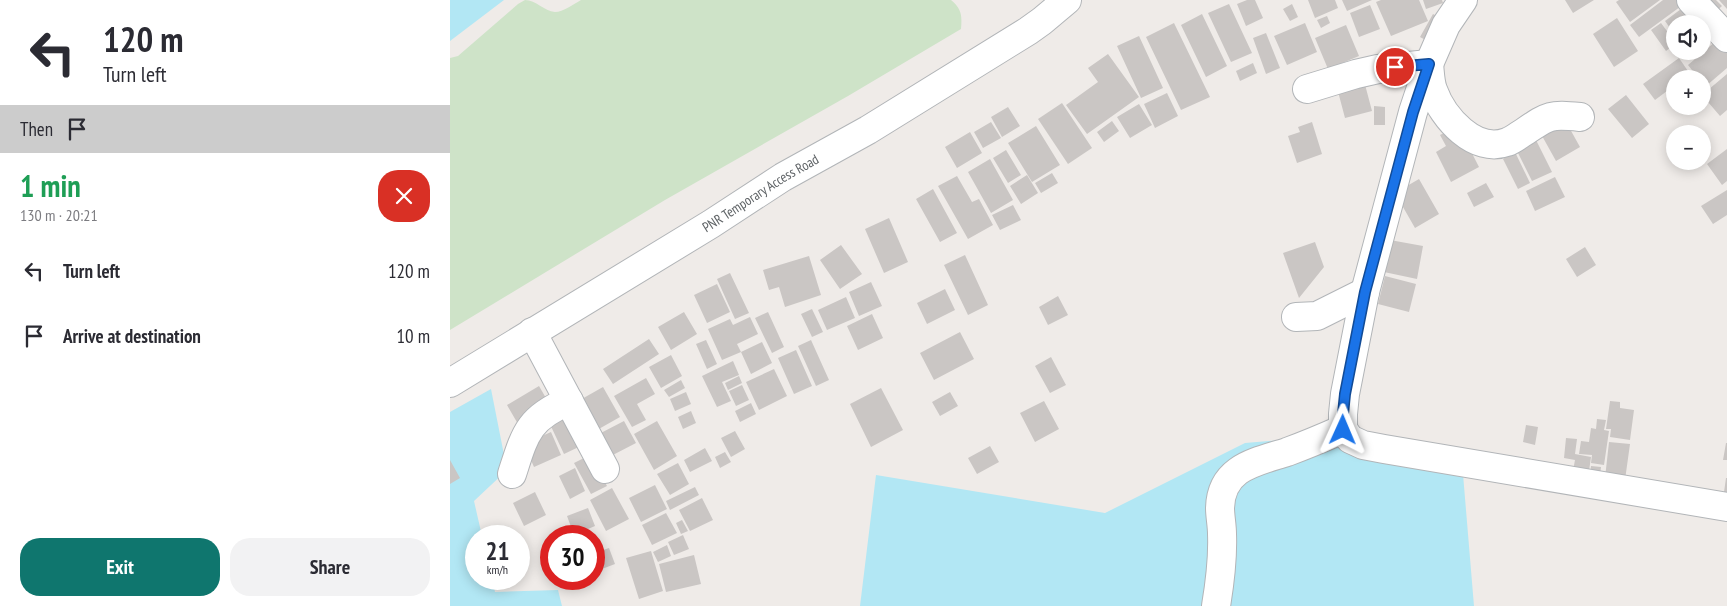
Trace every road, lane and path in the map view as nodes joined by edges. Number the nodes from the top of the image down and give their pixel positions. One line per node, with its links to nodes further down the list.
1 (1067, 0): 10 (street, PNR Temporary Access Road)
2 (1463, 0): 5 (street)
3 (1691, 0): 4 (street)
4 (1727, 38)
5 (1429, 64): 6 (street); 7 (street); 8 (street)
6 (1307, 89)
7 (1580, 117)
8 (1365, 292): 9 (street); 13 (street)
9 (1296, 316)
10 (532, 332): 11 (street, PNR Temporary Access Road); 12 (street)
11 (450, 383)
12 (569, 401): 14 (street); 15 (street)
13 (1343, 430): 16 (street); 17 (street)
14 (605, 470)
15 (512, 474)
16 (1727, 507)
17 (1216, 606)

